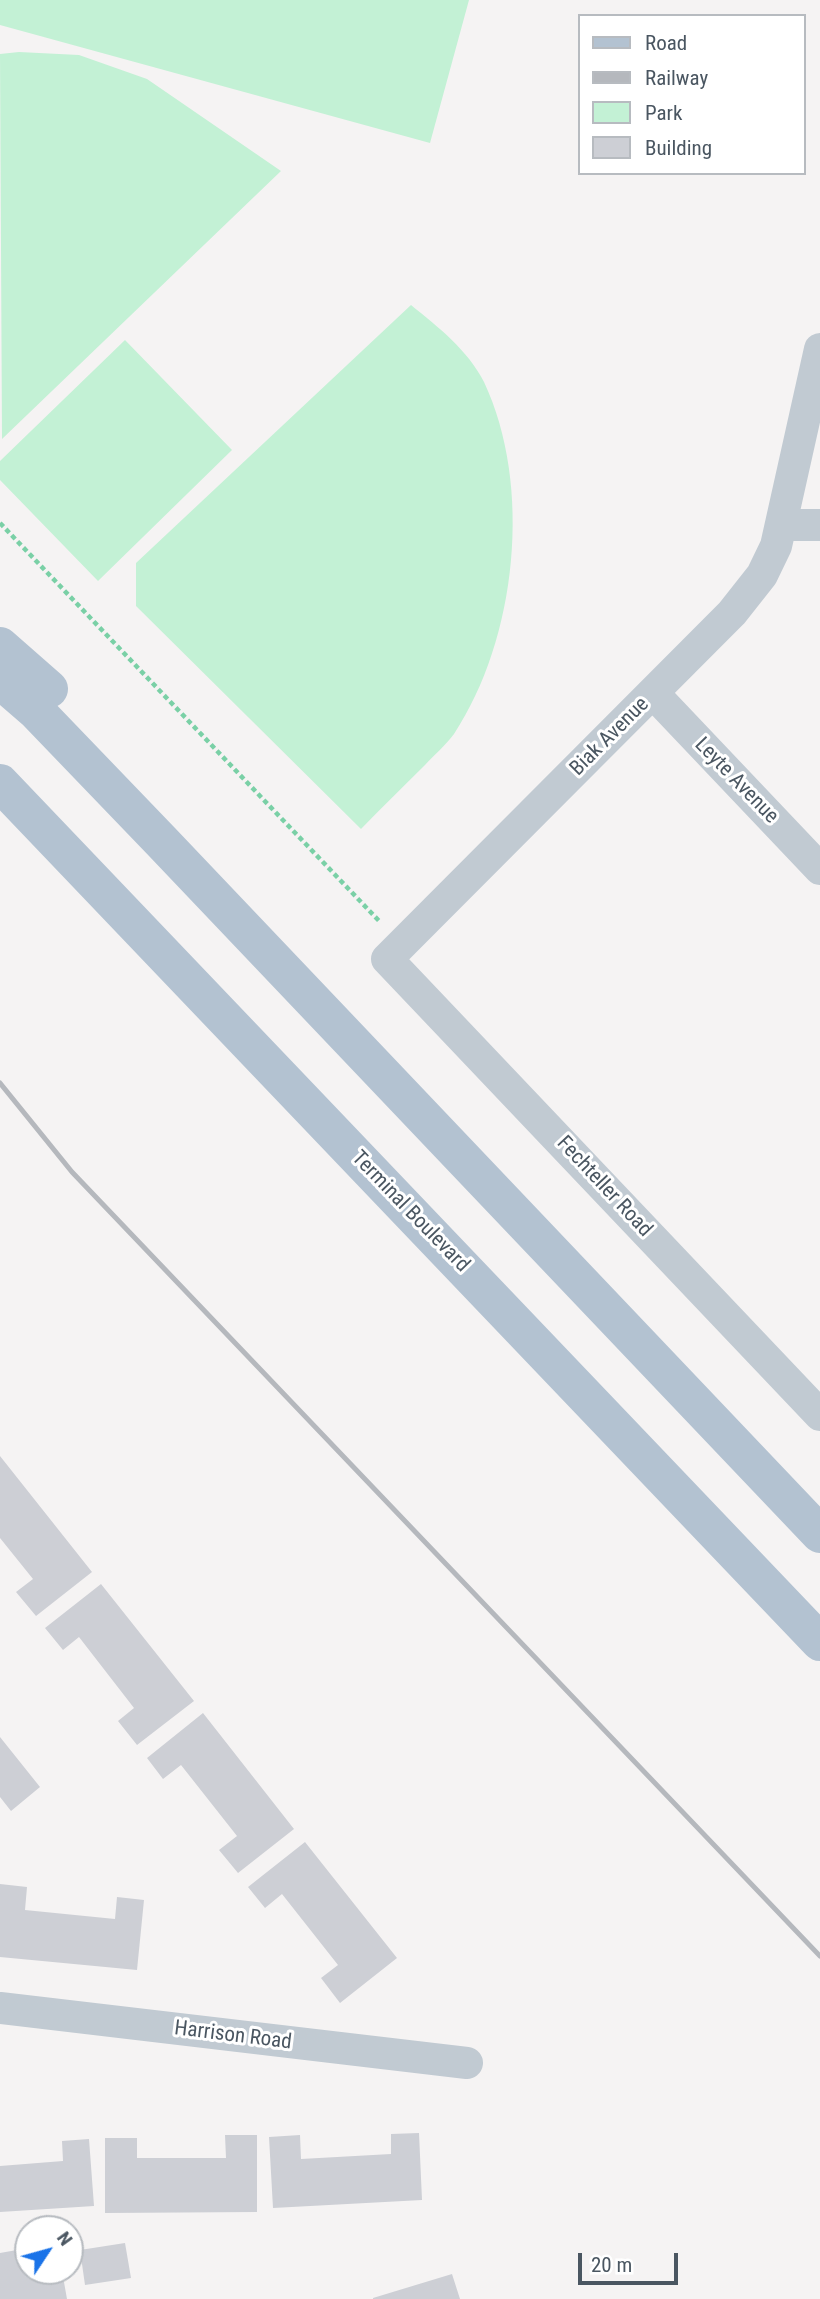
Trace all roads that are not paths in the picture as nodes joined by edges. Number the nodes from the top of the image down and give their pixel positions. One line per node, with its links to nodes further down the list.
1 (820, 349): 2 (street, Biak Avenue)
2 (782, 525): 3 (street); 6 (street, Biak Avenue)
3 (820, 525)
4 (0, 646): 10 (main road)
5 (0, 680): 10 (main road)
6 (653, 693): 8 (street, Leyte Avenue); 9 (street, Biak Avenue)
7 (0, 783): 13 (main road, Terminal Boulevard)
8 (820, 869)
9 (387, 959): 11 (street, Fechteller Road)
10 (327, 1015): 12 (main road)
11 (820, 1415)
12 (820, 1534)
13 (820, 1642)
14 (0, 2008): 15 (street, Harrison Road)
15 (467, 2063)

